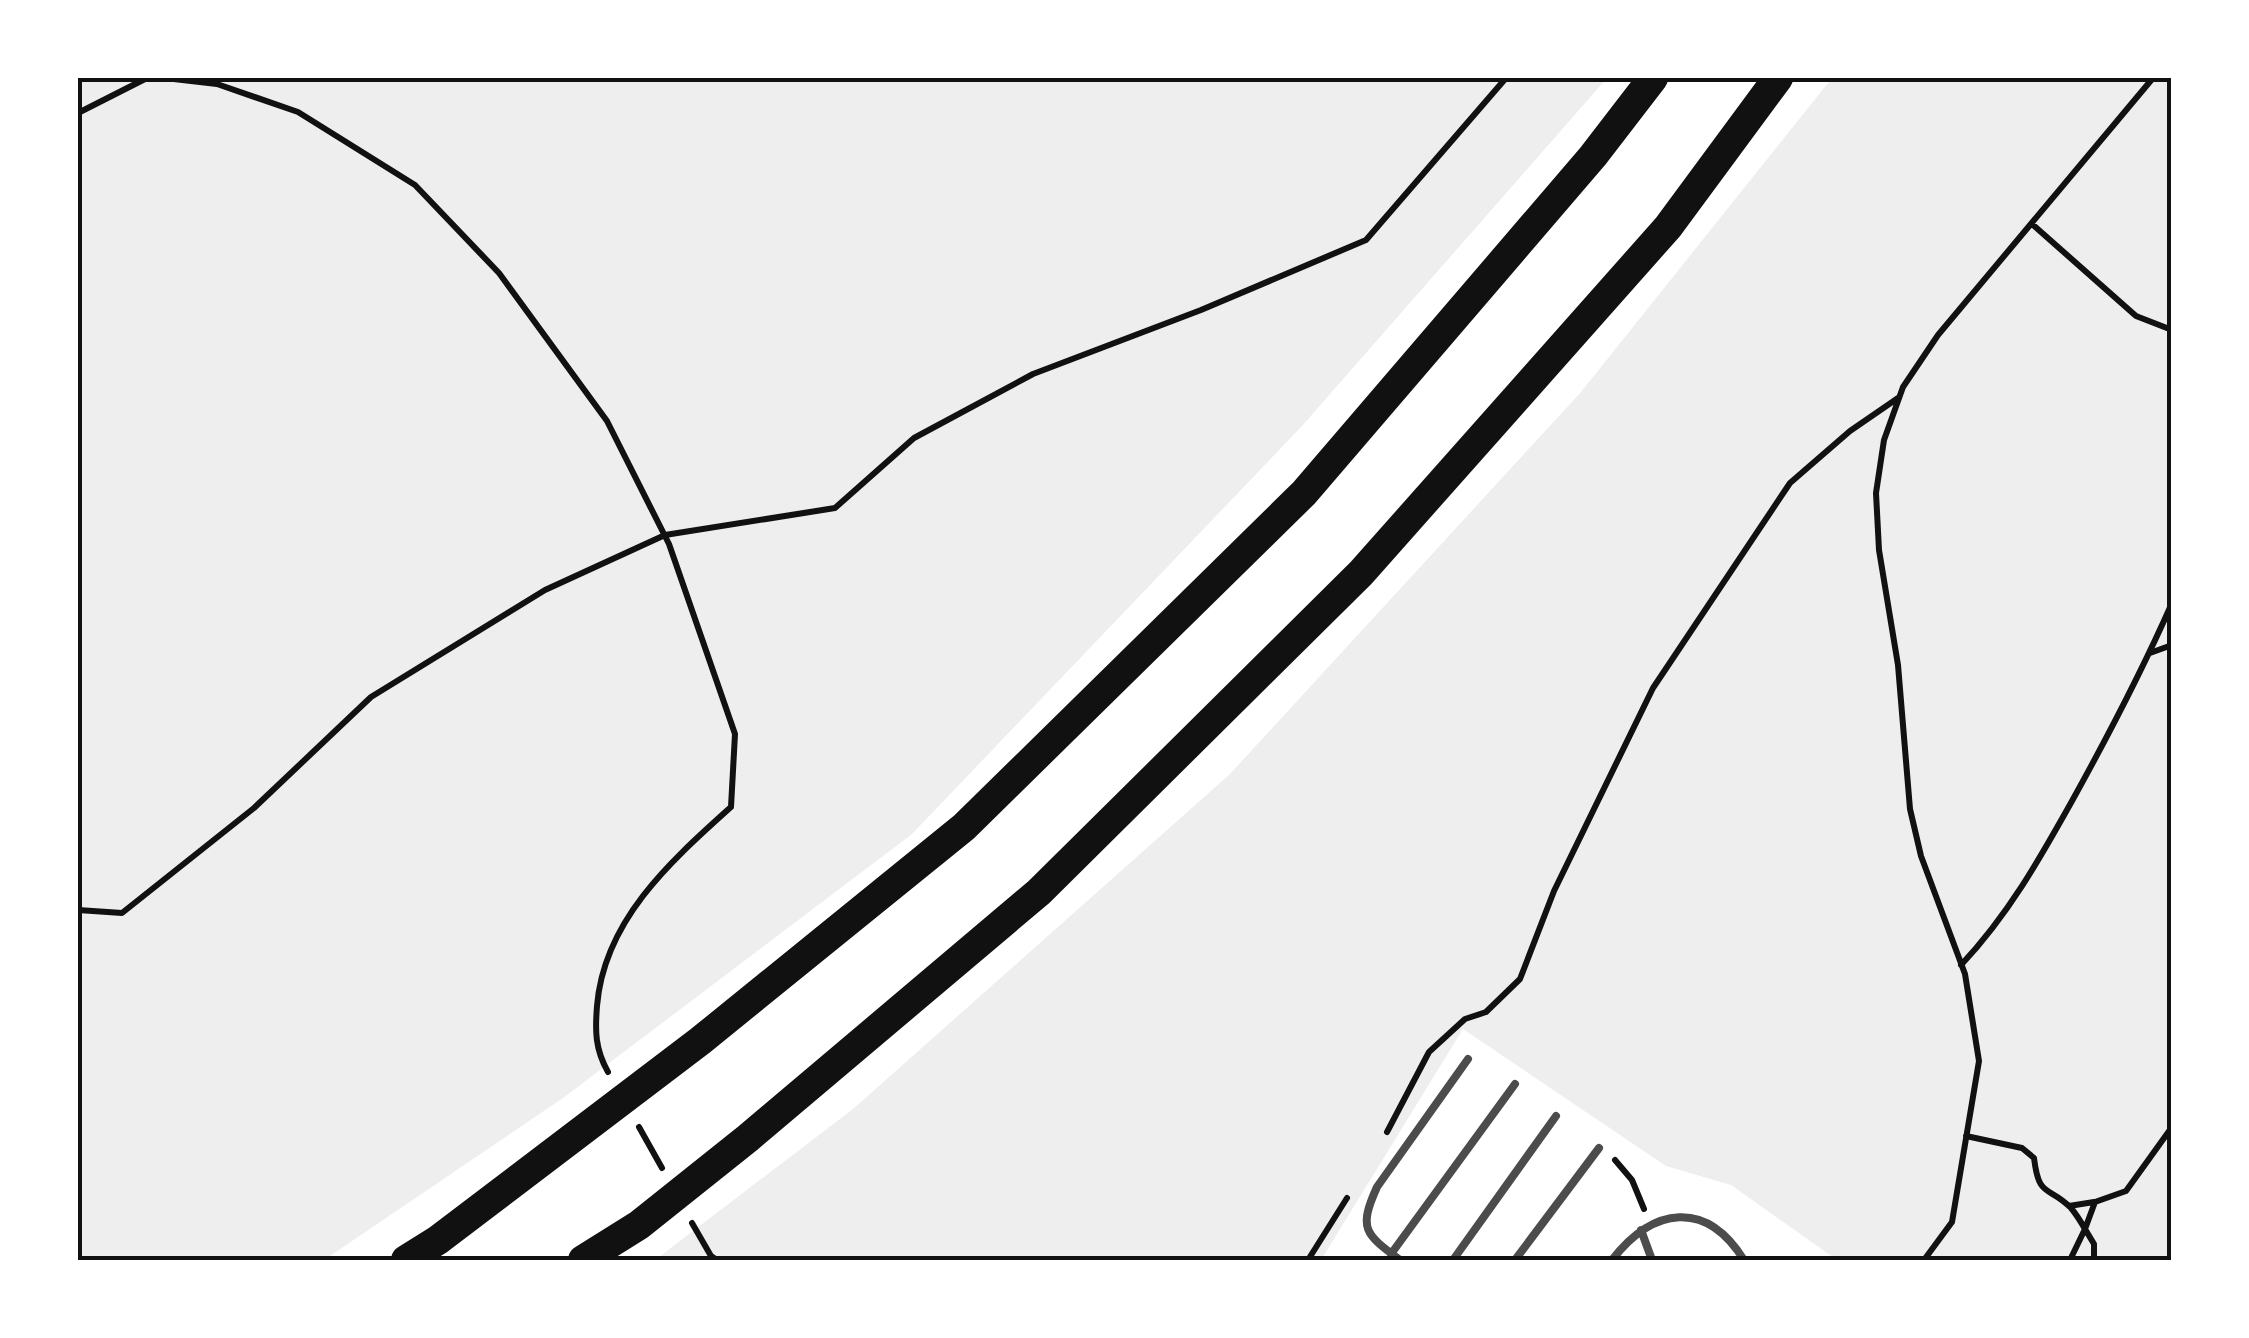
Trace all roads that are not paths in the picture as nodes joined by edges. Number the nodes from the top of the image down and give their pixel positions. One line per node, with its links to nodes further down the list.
1 (1653, 78): 10 (highway)
2 (1778, 78): 7 (highway)
3 (1468, 1058): 9 (lane)
4 (1515, 1084): 9 (lane)
5 (1556, 1116): 14 (lane)
6 (1599, 1148): 15 (lane)
7 (639, 1225): 11 (highway); 12 (highway)
8 (1641, 1230): 16 (lane); 17 (lane); 18 (lane)
9 (1391, 1254): 13 (lane)
10 (406, 1260)
11 (583, 1260)
12 (593, 1260)
13 (1400, 1260)
14 (1453, 1260)
15 (1514, 1260)
16 (1612, 1260)
17 (1652, 1260)
18 (1744, 1260)

